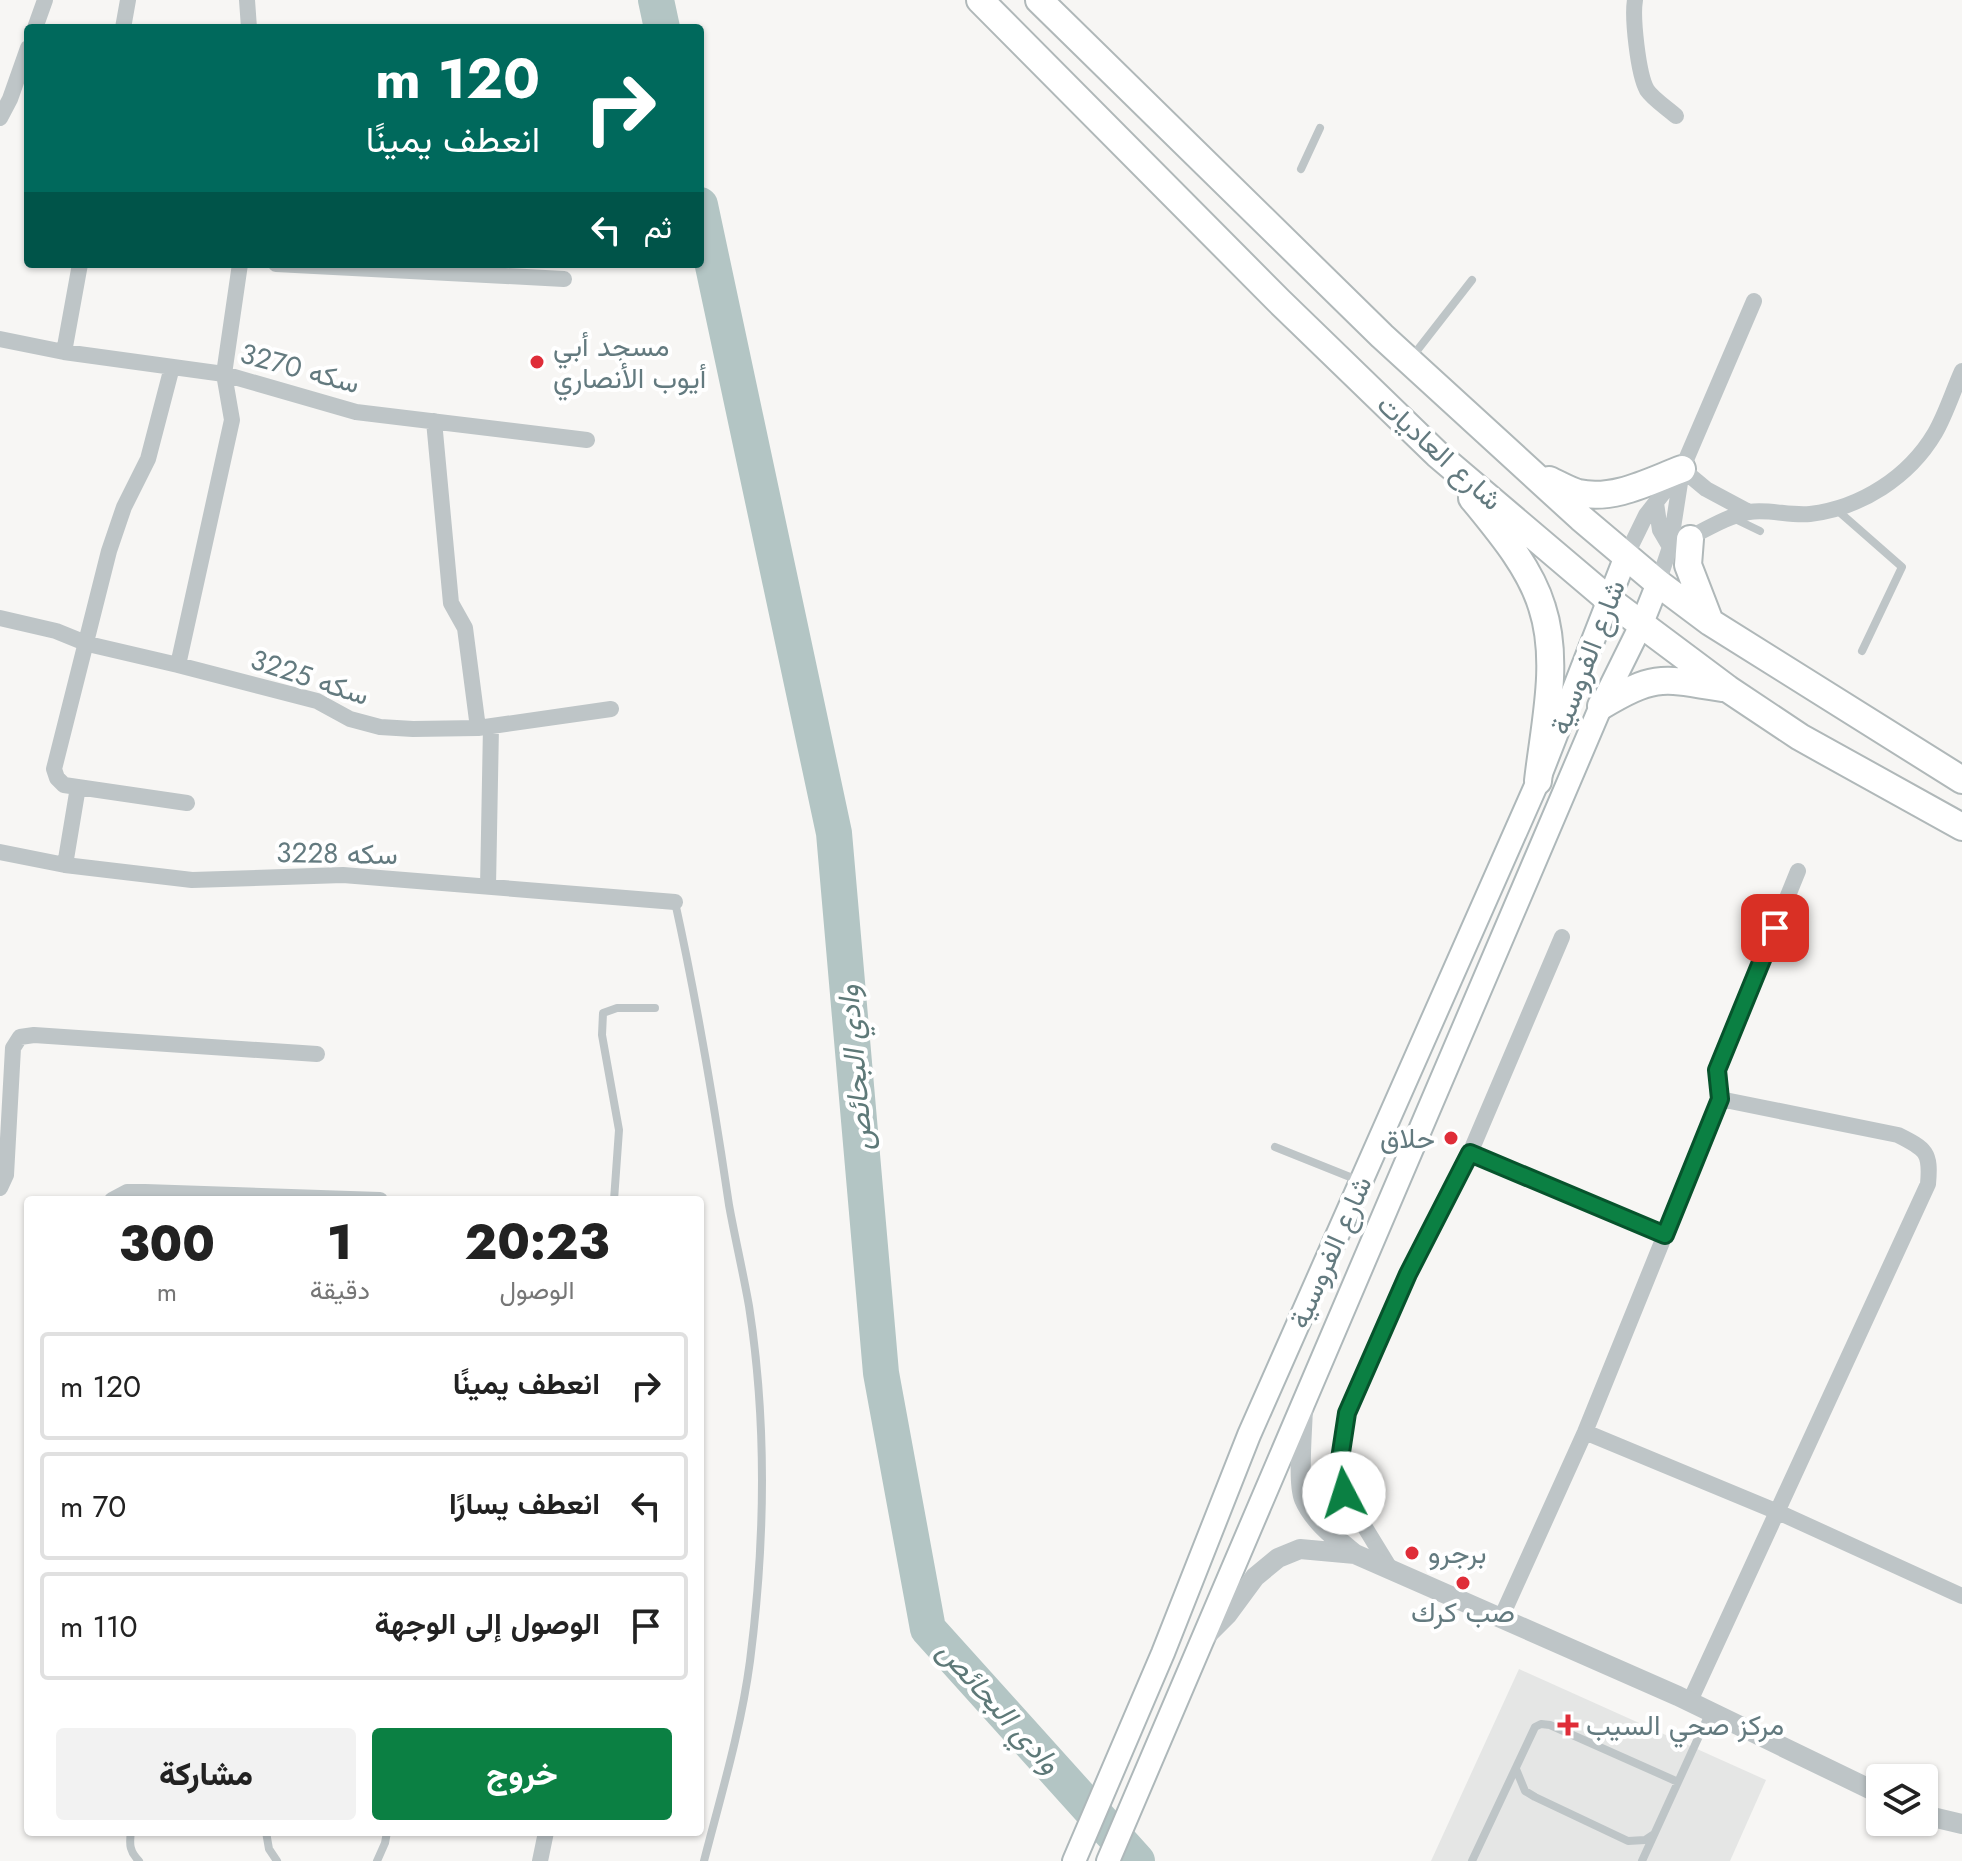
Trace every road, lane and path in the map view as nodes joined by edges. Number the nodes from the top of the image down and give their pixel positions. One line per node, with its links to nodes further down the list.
1 (45, 0): 7 (street)
2 (128, 0): 8 (street)
3 (247, 0): 9 (street)
4 (980, 0): 29 (main road, شارع العاديات)
5 (1039, 0): 23 (main road, شارع العاديات)
6 (1635, 0): 11 (street)
7 (36, 24)
8 (124, 24)
9 (249, 24)
10 (24, 59): 12 (street)
11 (1676, 116)
12 (0, 118)
13 (1320, 128): 14 (lane)
14 (1301, 169)
15 (79, 268): 22 (street)
16 (239, 268): 26 (street)
17 (417, 268): 18 (street)
18 (564, 279)
19 (1472, 280): 23 (lane)
20 (1754, 301): 30 (street)
21 (0, 339): 22 (street, سكه 3270)
22 (64, 352): 24 (street, سكه 3270)
23 (1409, 361): 31 (main road, شارع العاديات)
24 (172, 367): 26 (street, سكه 3270); 44 (street)
25 (1962, 371): 33 (street)
26 (224, 374): 27 (street, سكه 3270); 46 (street)
27 (434, 421): 28 (street, سكه 3270); 50 (street)
28 (587, 440)
29 (1437, 454): 40 (main road, شارع العاديات); 52 (main road)
30 (1682, 469): 31 (main road); 32 (street); 34 (street); 37 (street)
31 (1526, 470): 38 (main road, شارع العاديات)
32 (1656, 503): 37 (street); 38 (street)
33 (1837, 510): 34 (street); 45 (lane)
34 (1749, 512): 35 (street)
35 (1732, 518): 36 (lane); 37 (street)
36 (1760, 531)
37 (1680, 543): 39 (street); 42 (main road)
38 (1626, 556): 39 (main road, شارع العاديات); 40 (main road, شارع الفروسية)
39 (1658, 583): 42 (main road, شارع العاديات); 43 (main road, شارع الفروسية)
40 (1609, 600): 43 (main road, شارع العاديات); 52 (main road, شارع الفروسية)
41 (0, 618): 44 (street, سكه 3225)
42 (1710, 622): 51 (main road, شارع العاديات)
43 (1642, 623): 47 (main road, شارع العاديات); 48 (main road, شارع الفروسية)
44 (88, 644): 46 (street, سكه 3225); 53 (street)
45 (1862, 651)
46 (178, 665): 50 (street, سكه 3225)
47 (1728, 689): 48 (main road); 55 (main road, شارع العاديات)
48 (1601, 706): 73 (main road, شارع الفروسية)
49 (611, 709): 50 (street, سكه 3225)
50 (484, 727): 59 (street)
51 (1962, 780)
52 (1538, 781): 67 (main road, شارع الفروسية)
53 (78, 787): 54 (street); 57 (street)
54 (187, 803)
55 (1962, 827)
56 (0, 852): 57 (street, سكه 3228)
57 (65, 865): 59 (street, سكه 3228)
58 (1798, 871): 64 (street)
59 (488, 887): 60 (street, سكه 3228)
60 (675, 902): 97 (lane)
61 (1562, 937): 66 (street)
62 (655, 1008): 71 (lane)
63 (317, 1054): 68 (street)
64 (1720, 1099): 72 (street); 75 (street)
65 (1275, 1147): 67 (lane)
66 (1470, 1153): 72 (street); 77 (street)
67 (1361, 1181): 98 (main road, شارع الفروسية)
68 (0, 1188)
69 (120, 1196): 70 (street)
70 (229, 1196)
71 (614, 1196)
72 (1665, 1235): 74 (street)
73 (1303, 1404): 76 (street); 80 (main road, شارع الفروسية)
74 (1585, 1432): 75 (street); 79 (street)
75 (1778, 1512): 78 (street); 81 (street)
76 (1355, 1554): 77 (street); 80 (street)
77 (1391, 1570): 79 (street)
78 (1962, 1596)
79 (1501, 1618): 81 (street)
80 (1204, 1638): 99 (main road, شارع الفروسية)
81 (1690, 1701): 82 (street)
82 (1711, 1712): 84 (lane); 85 (street)
83 (1516, 1768): 84 (lane); 88 (lane); 100 (lane)
84 (1678, 1782): 88 (lane)
85 (1866, 1787)
86 (1938, 1818): 87 (street)
87 (1962, 1824)
88 (1654, 1834): 101 (lane)
89 (130, 1836): 93 (lane)
90 (267, 1836): 94 (lane)
91 (386, 1836): 95 (lane)
92 (545, 1836): 96 (street)
93 (139, 1861)
94 (277, 1861)
95 (377, 1861)
96 (540, 1861)
97 (704, 1861)
98 (1074, 1861)
99 (1108, 1861)
100 (1472, 1861)
101 (1642, 1861)

